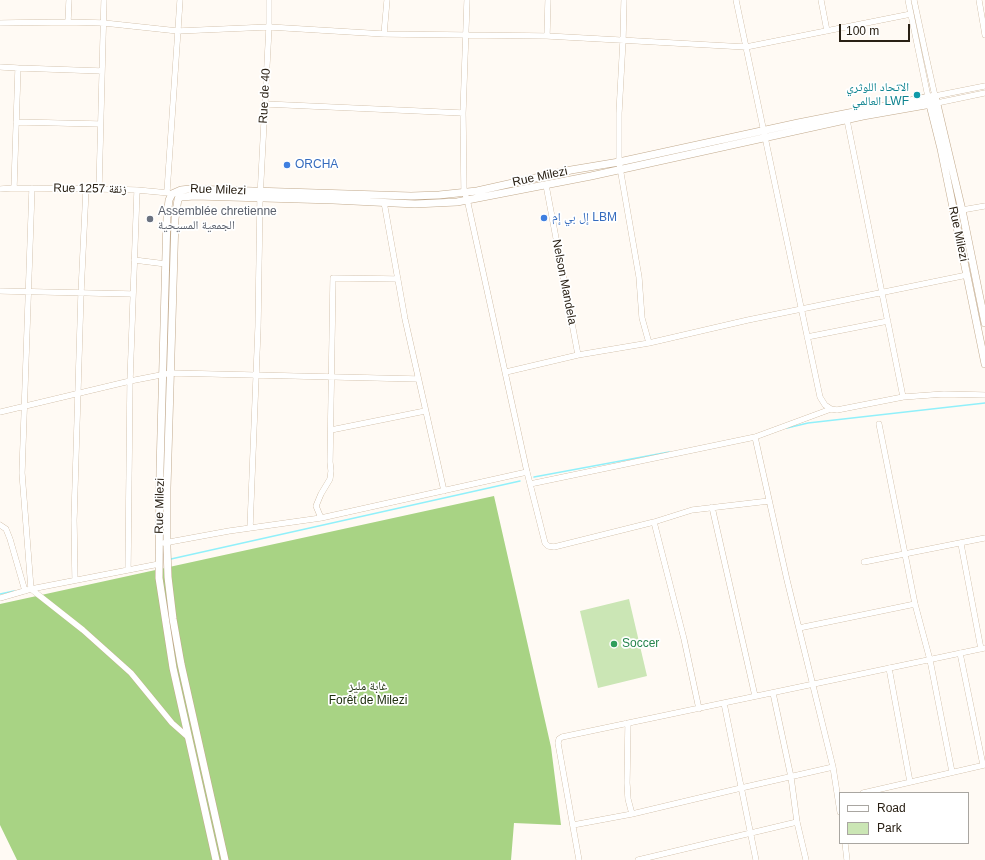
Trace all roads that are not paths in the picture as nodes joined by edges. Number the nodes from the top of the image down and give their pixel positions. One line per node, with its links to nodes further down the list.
1 (69, 0): 16 (street)
2 (104, 0): 17 (street)
3 (180, 0): 19 (street)
4 (269, 0): 18 (street, Rue de 40)
5 (387, 0): 21 (street)
6 (467, 0): 22 (street)
7 (548, 0): 24 (street)
8 (624, 0): 25 (street)
9 (736, 0): 26 (street)
10 (821, 0): 20 (street)
11 (908, 0): 14 (street)
12 (914, 0): 32 (street)
13 (979, 0): 23 (street)
14 (911, 14): 20 (street); 32 (street)
15 (0, 22): 16 (street)
16 (68, 22): 17 (street)
17 (104, 23): 19 (street); 29 (street)
18 (269, 27): 19 (street); 21 (street); 33 (street, Rue de 40)
19 (178, 31): 48 (street)
20 (827, 31): 26 (street)
21 (384, 34): 22 (street)
22 (465, 35): 24 (street); 34 (street)
23 (985, 35)
24 (547, 36): 25 (street)
25 (623, 40): 26 (street); 39 (street)
26 (746, 47): 38 (street)
27 (0, 67): 28 (street)
28 (18, 68): 29 (street); 36 (street)
29 (102, 71): 37 (street)
30 (985, 86): 32 (street)
31 (985, 93): 32 (street)
32 (932, 100): 35 (street, Rue Milezi); 38 (street, Rue Milezi); 54 (street, Rue Milezi); 57 (street, Rue Milezi)
33 (265, 104): 34 (street); 49 (street, Rue de 40)
34 (463, 113): 47 (street)
35 (847, 120): 38 (street, Rue Milezi); 62 (street)
36 (16, 122): 37 (street); 41 (street)
37 (100, 124): 45 (street)
38 (765, 134): 39 (street, Rue Milezi); 64 (street)
39 (619, 165): 40 (street, Rue Milezi); 47 (street, Rue Milezi); 68 (street)
40 (546, 185): 51 (street, Rue Milezi); 69 (street, Nelson Mandela)
41 (14, 188): 42 (street, Rue 1257 زنقة); 43 (street, Rue 1257 زنقة)
42 (32, 188): 44 (street, Rue 1257 زنقة); 60 (street)
43 (0, 189)
44 (86, 189): 45 (street, Rue 1257 زنقة); 61 (street)
45 (99, 189): 46 (street, Rue 1257 زنقة)
46 (137, 190): 48 (street, Rue 1257 زنقة); 55 (street)
47 (464, 192): 49 (street, Rue Milezi); 51 (street)
48 (170, 193): 49 (street, Rue Milezi); 50 (street); 56 (street, Rue Milezi)
49 (260, 195): 50 (street, Rue Milezi); 52 (street, Rue Milezi); 73 (street, Rue de 40)
50 (178, 199): 72 (street, Rue Milezi)
51 (468, 200): 52 (street, Rue Milezi); 71 (street)
52 (384, 202): 58 (street)
53 (985, 206): 54 (street)
54 (962, 210): 66 (street, Rue Milezi)
55 (134, 260): 56 (street); 63 (street)
56 (166, 264): 72 (street, Rue Milezi)
57 (967, 275): 62 (street); 70 (street, Rue Milezi)
58 (398, 279): 74 (street); 75 (street)
59 (0, 290): 60 (street)
60 (28, 291): 61 (street); 80 (street)
61 (81, 293): 63 (street); 77 (street)
62 (883, 293): 64 (street); 65 (street)
63 (133, 294): 76 (street)
64 (801, 310): 67 (street); 68 (street)
65 (888, 321): 67 (street); 79 (street)
66 (985, 323)
67 (807, 337): 81 (street)
68 (649, 342): 69 (street)
69 (578, 355): 71 (street)
70 (985, 364)
71 (506, 372): 87 (street)
72 (167, 373): 73 (street); 76 (street); 97 (street, Rue Milezi)
73 (256, 374): 74 (street); 95 (street, Rue de 40)
74 (332, 378): 75 (street); 85 (street)
75 (418, 379): 82 (street)
76 (130, 381): 77 (street); 102 (street)
77 (78, 393): 80 (street); 103 (street)
78 (985, 396): 79 (street)
79 (903, 397): 81 (street)
80 (24, 406): 83 (street); 104 (street)
81 (831, 409): 86 (street)
82 (425, 411): 85 (street); 89 (street)
83 (0, 412)
84 (879, 424): 99 (street)
85 (331, 430): 92 (street)
86 (755, 436): 88 (street); 90 (street)
87 (527, 472): 88 (street); 89 (street)
88 (530, 484): 93 (street)
89 (444, 491): 92 (street)
90 (768, 501): 91 (street); 107 (street)
91 (712, 507): 93 (street); 114 (street)
92 (321, 518): 95 (street)
93 (654, 522): 116 (street)
94 (0, 525): 104 (street)
95 (250, 528): 97 (street)
96 (985, 538): 98 (street)
97 (163, 543): 101 (street, Rue Milezi); 133 (street, Rue Milezi)
98 (961, 544): 99 (street); 108 (street)
99 (905, 555): 100 (street); 106 (street)
100 (864, 562)
101 (159, 564): 102 (street); 118 (street, Rue Milezi)
102 (128, 570): 103 (street)
103 (75, 580): 104 (street)
104 (28, 590): 105 (street); 118 (street)
105 (0, 598)
106 (915, 604): 107 (street); 110 (street)
107 (799, 628): 112 (street)
108 (983, 648): 109 (street)
109 (960, 654): 110 (street); 119 (street)
110 (930, 660): 111 (street); 121 (street)
111 (889, 668): 112 (street); 123 (street)
112 (812, 685): 113 (street); 120 (street)
113 (773, 693): 114 (street); 122 (street)
114 (755, 696): 115 (street)
115 (724, 703): 116 (street); 124 (street)
116 (699, 709): 117 (street)
117 (628, 723): 127 (street); 129 (street)
118 (189, 738): 132 (street, Rue Milezi)
119 (984, 765): 121 (street)
120 (833, 767): 122 (street); 126 (street)
121 (952, 772): 123 (street)
122 (791, 776): 124 (street); 128 (street)
123 (910, 782): 125 (street)
124 (741, 788): 127 (street); 130 (street)
125 (867, 792)
126 (839, 799)
127 (632, 814): 129 (street)
128 (797, 822): 130 (street); 137 (street)
129 (573, 825): 134 (street)
130 (751, 834): 135 (street); 136 (street)
131 (845, 844): 138 (street)
132 (216, 860)
133 (225, 860)
134 (579, 860)
135 (638, 860)
136 (756, 860)
137 (806, 860)
138 (847, 860)

